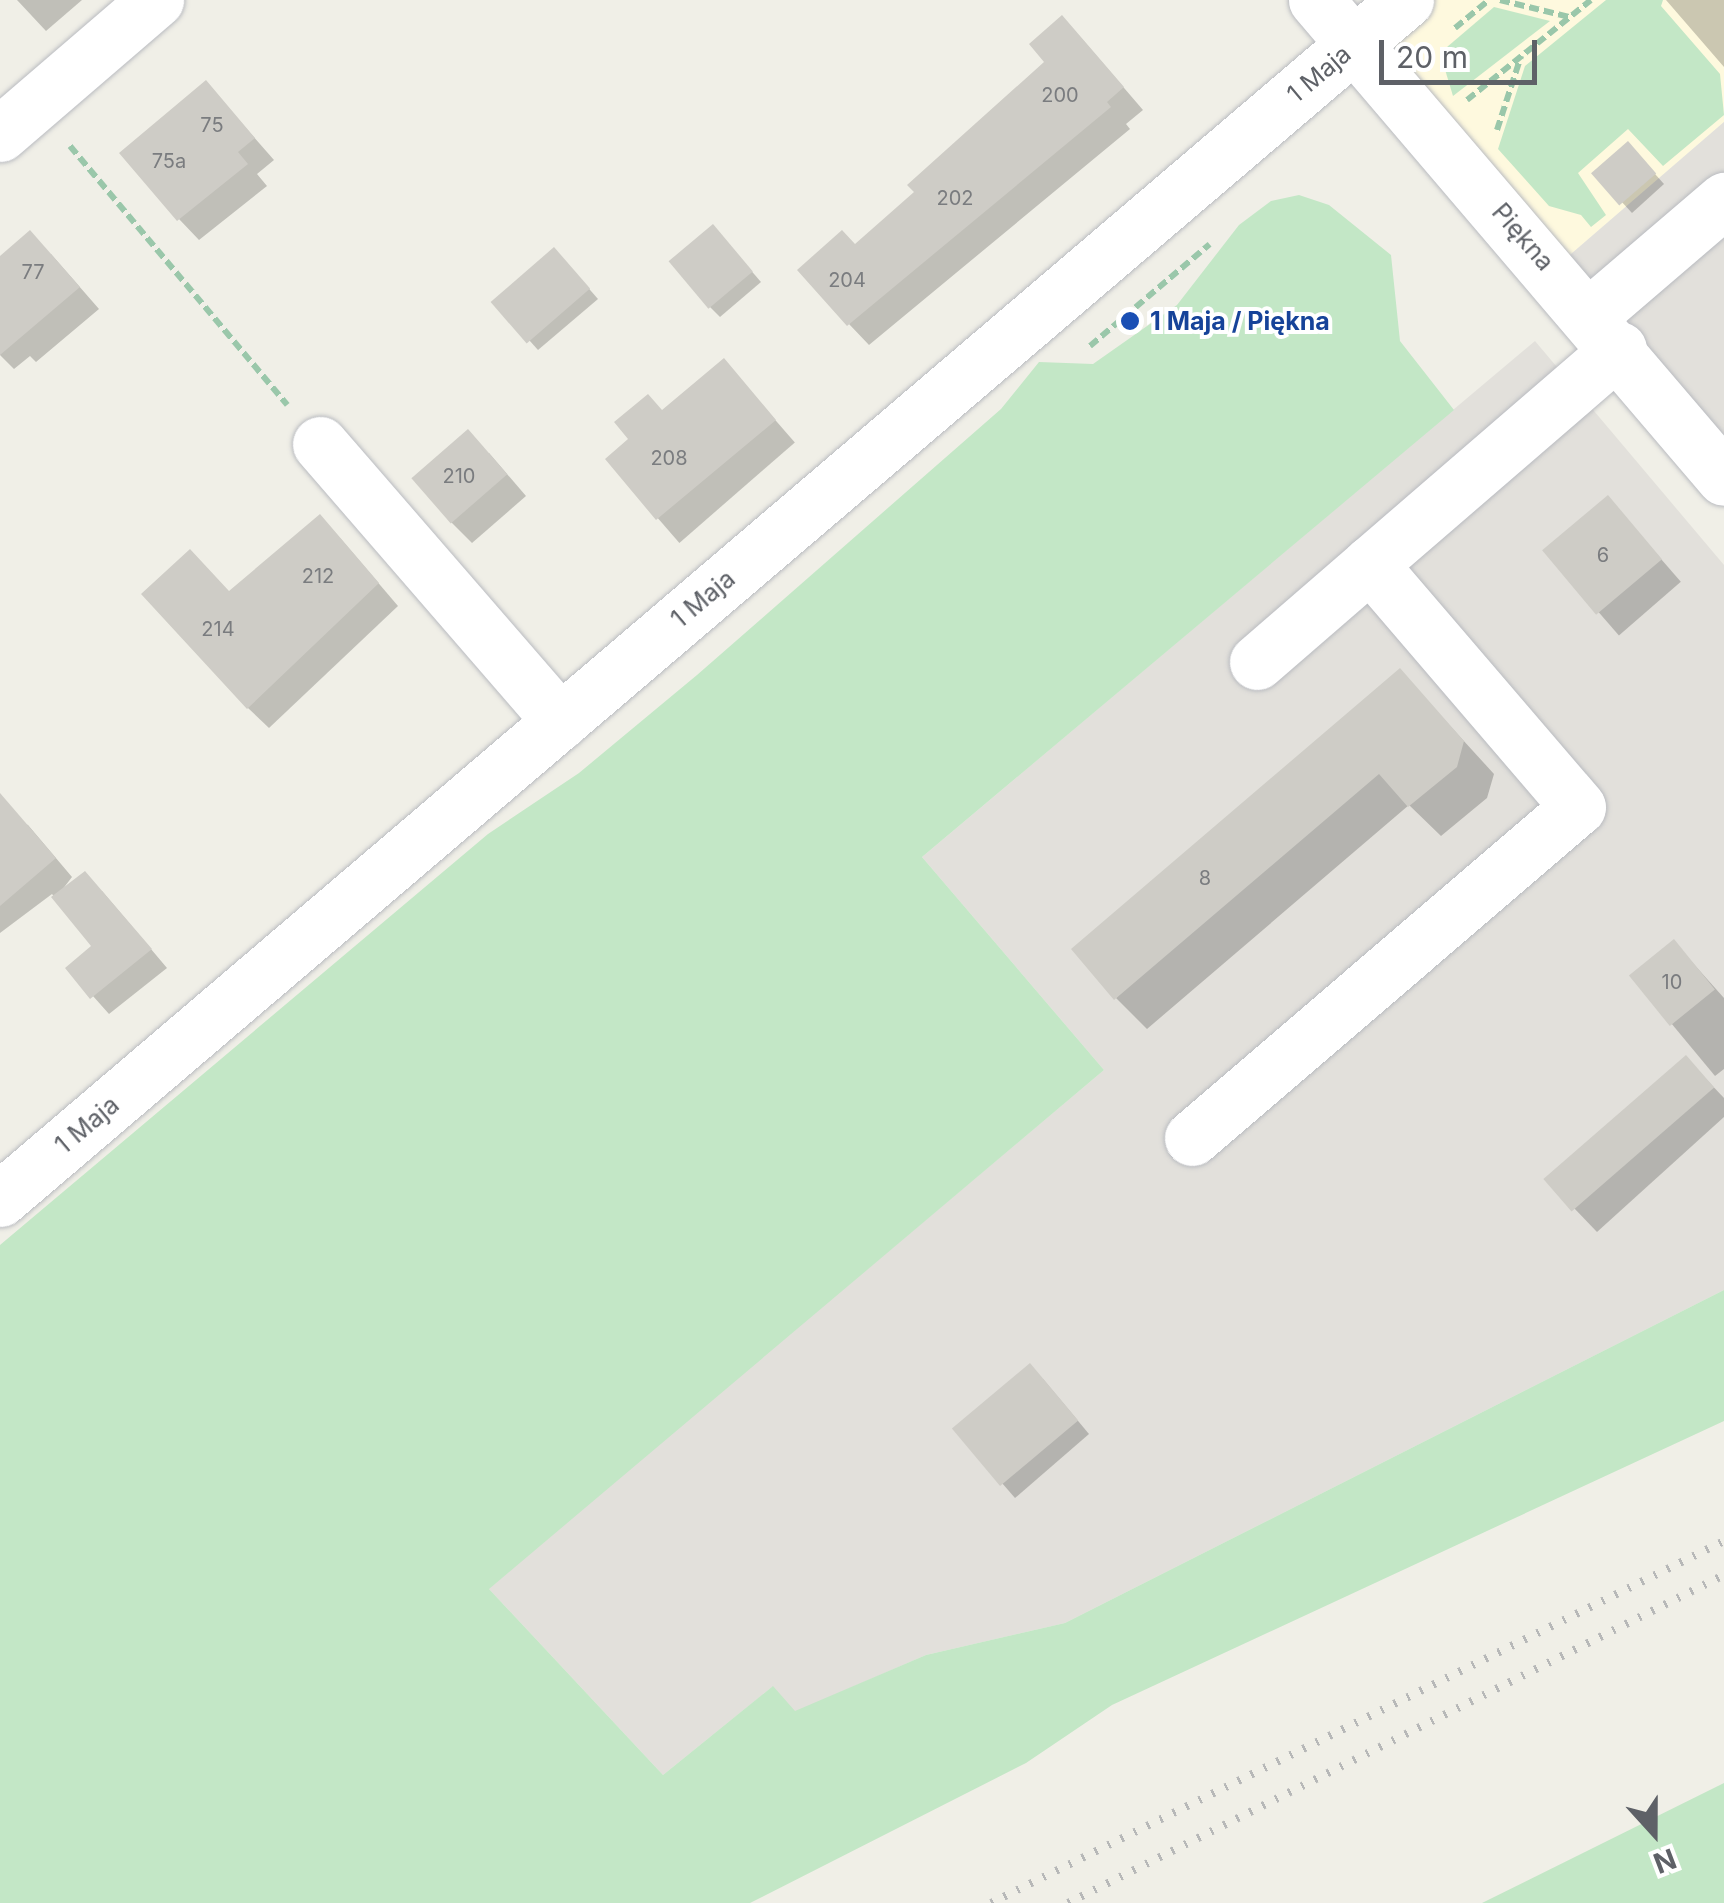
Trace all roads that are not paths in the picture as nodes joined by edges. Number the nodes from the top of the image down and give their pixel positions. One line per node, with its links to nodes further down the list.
1 (156, 0): 5 (street)
2 (1316, 0): 4 (street, Piękna)
3 (1406, 0): 4 (street, 1 Maja)
4 (1354, 44): 7 (street, Piękna); 12 (street, 1 Maja)
5 (0, 134)
6 (1724, 200): 7 (street)
7 (1605, 332): 9 (street, Piękna); 10 (street)
8 (320, 444): 12 (street)
9 (1724, 478)
10 (1370, 564): 11 (street); 13 (street)
11 (1257, 662)
12 (560, 721): 14 (street, 1 Maja)
13 (1192, 1138)
14 (0, 1199)

